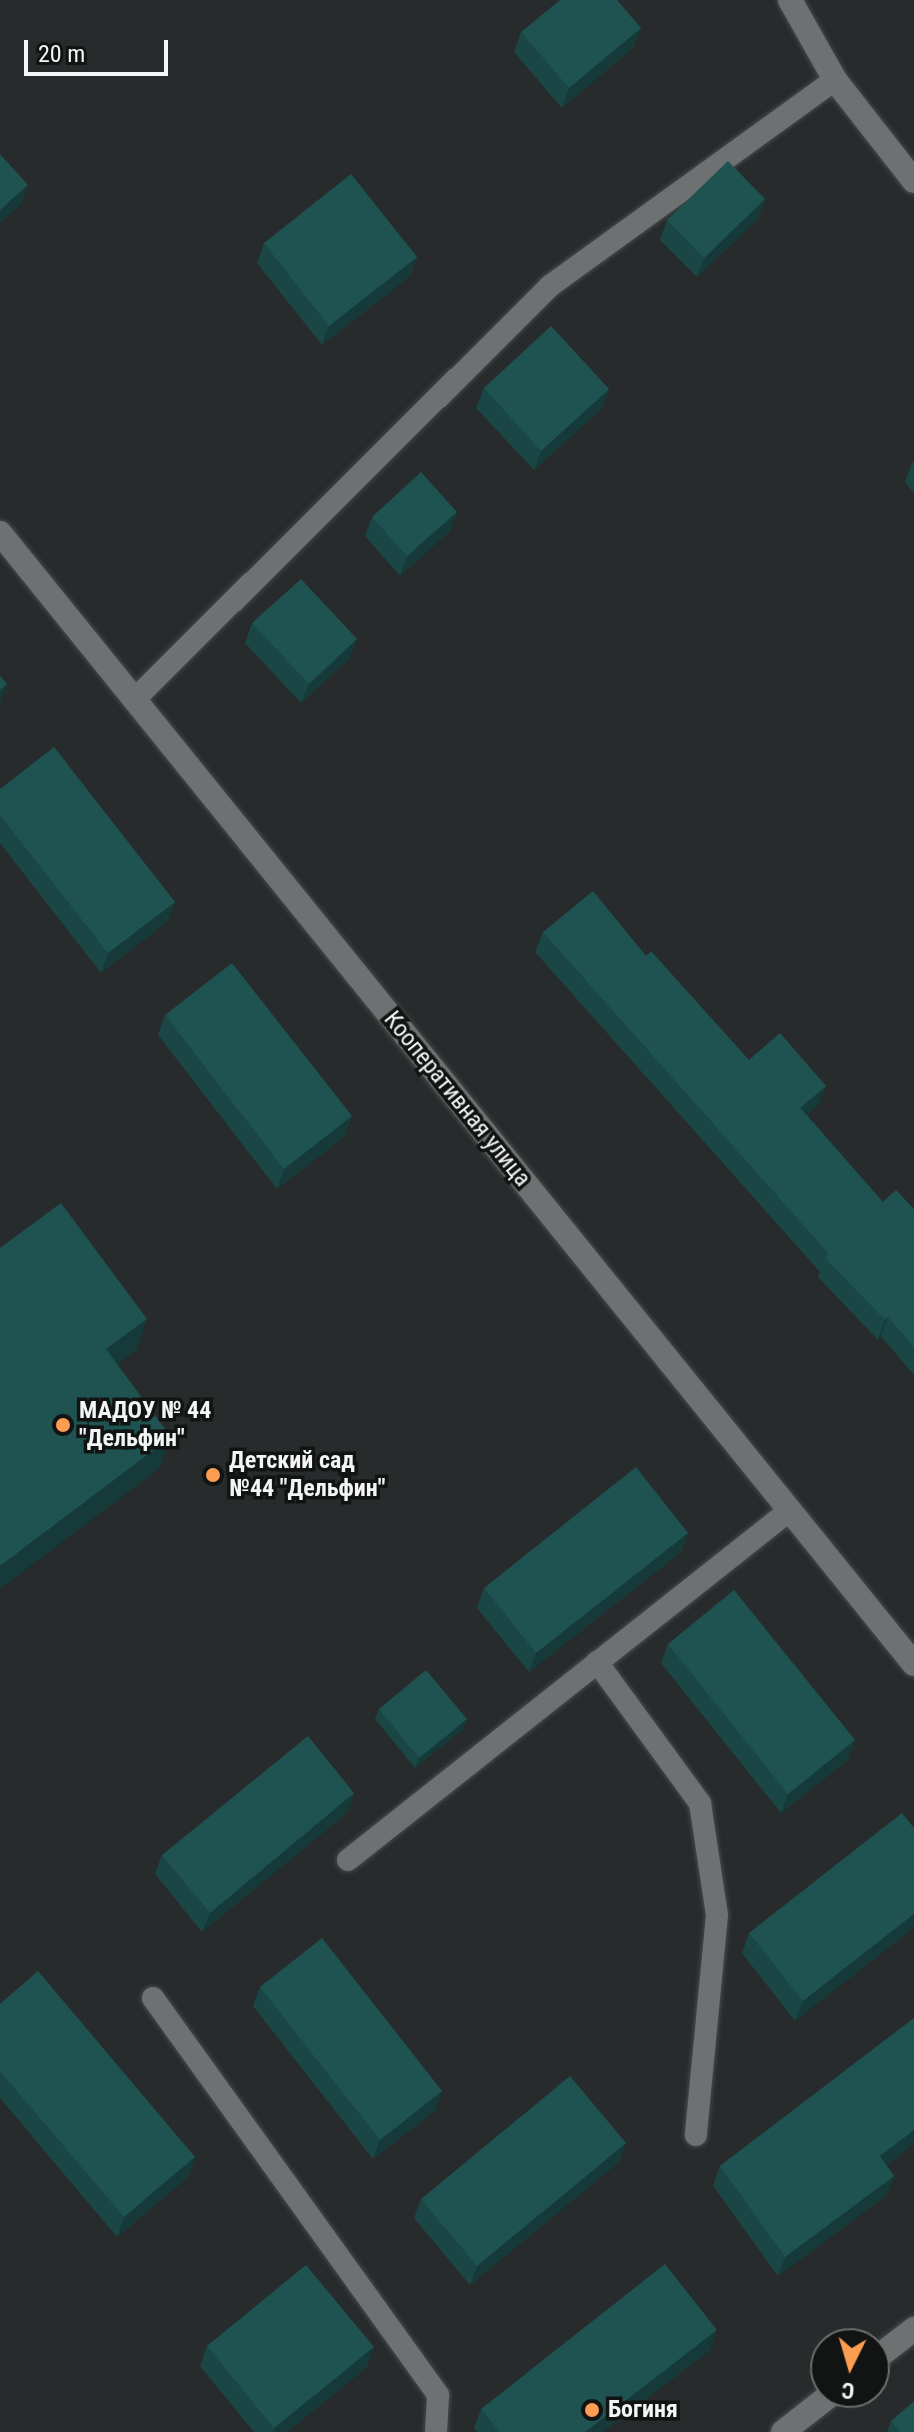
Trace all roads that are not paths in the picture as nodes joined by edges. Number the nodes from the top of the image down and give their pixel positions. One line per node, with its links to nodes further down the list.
1 (790, 0): 2 (street)
2 (835, 80): 3 (street); 5 (lane)
3 (914, 181)
4 (0, 533): 5 (street, Кооперативная улица)
5 (134, 700): 6 (street, Кооперативная улица)
6 (790, 1510): 7 (lane); 8 (street, Кооперативная улица)
7 (597, 1662): 9 (lane); 11 (lane)
8 (914, 1664)
9 (348, 1860)
10 (153, 1998): 15 (lane)
11 (696, 2135)
12 (914, 2329): 13 (street)
13 (890, 2348)
14 (814, 2408): 16 (street)
15 (436, 2432)
16 (783, 2432)

